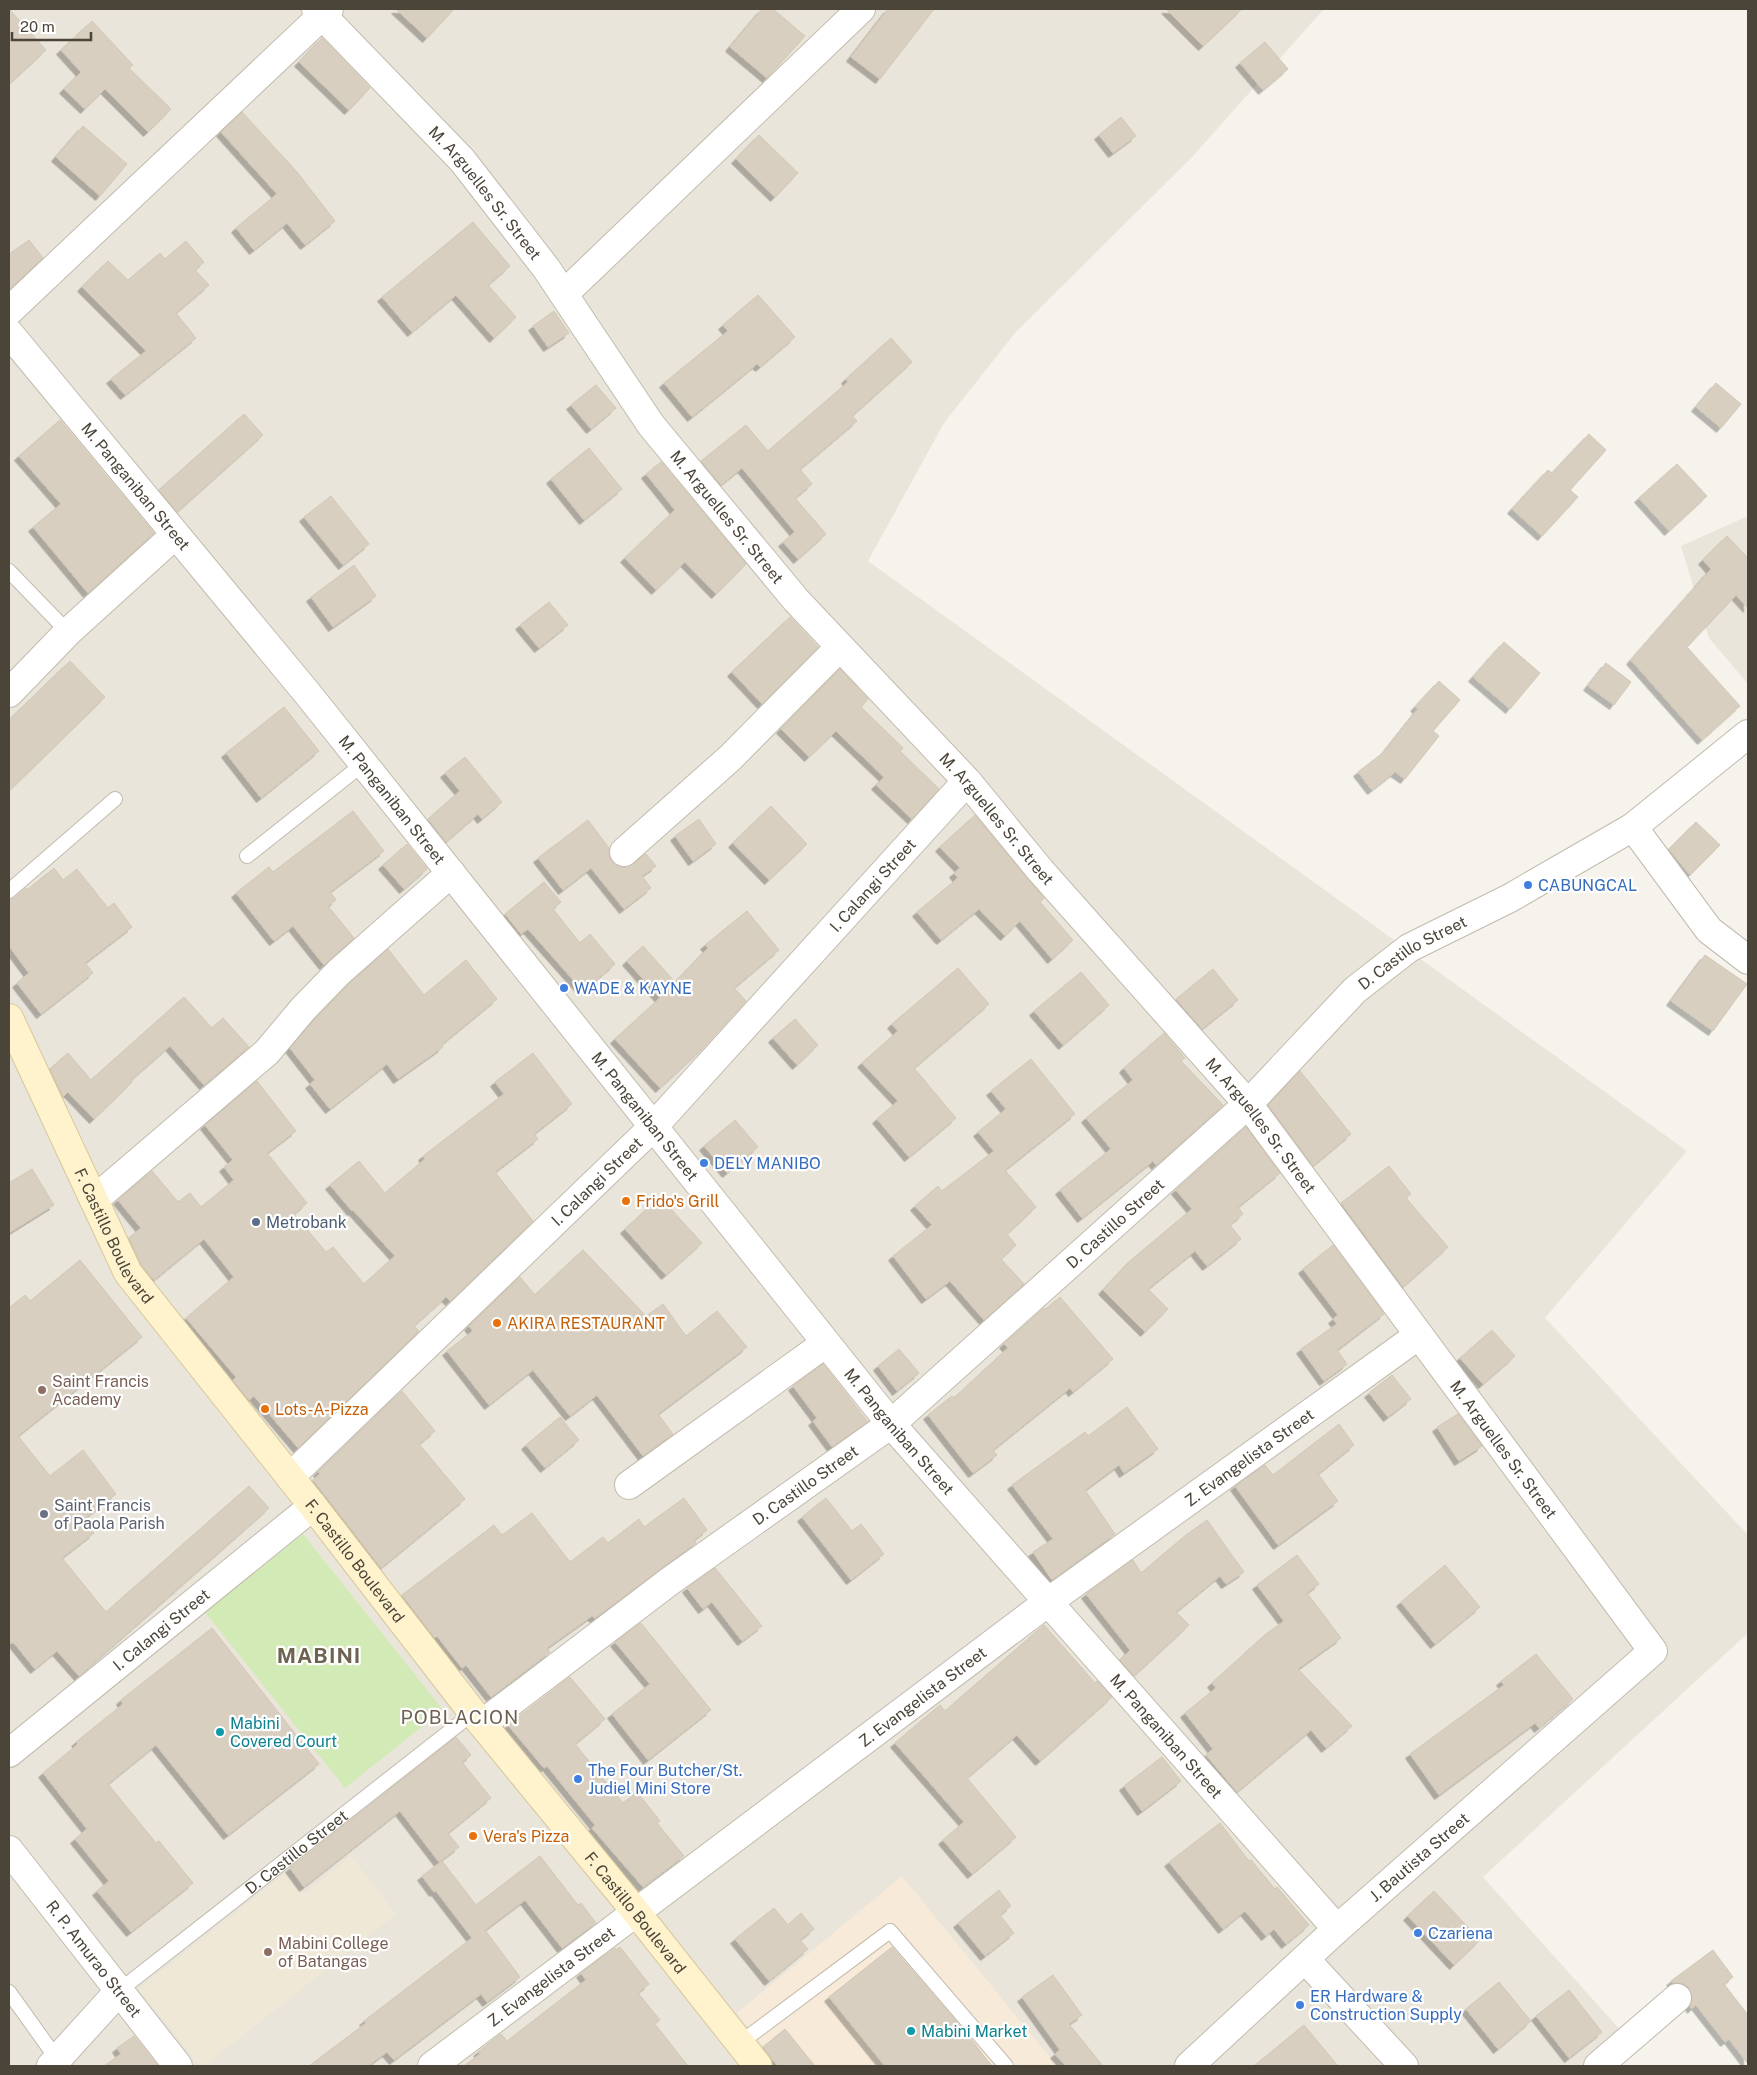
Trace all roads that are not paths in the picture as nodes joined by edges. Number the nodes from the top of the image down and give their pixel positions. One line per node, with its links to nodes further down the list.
1 (861, 9): 3 (street)
2 (323, 11): 3 (street, M. Arguelles Sr. Street); 4 (street)
3 (564, 294): 9 (street, M. Arguelles Sr. Street)
4 (9, 311)
5 (9, 333): 6 (street, M. Panganiban Street)
6 (176, 535): 8 (street); 12 (street, M. Panganiban Street)
7 (9, 571): 8 (lane)
8 (68, 632): 10 (street)
9 (840, 647): 13 (street, M. Arguelles Sr. Street); 16 (street)
10 (9, 693)
11 (1748, 734): 15 (street, D. Castillo Street)
12 (363, 764): 17 (lane); 18 (street, M. Panganiban Street)
13 (967, 781): 22 (street, M. Arguelles Sr. Street); 23 (street, I. Calangi Street)
14 (115, 799): 19 (lane)
15 (1634, 827): 20 (street); 22 (street, D. Castillo Street)
16 (624, 852)
17 (247, 856)
18 (451, 873): 23 (street, M. Panganiban Street); 24 (street)
19 (9, 891)
20 (1748, 960)
21 (9, 1018): 24 (main road, F. Castillo Boulevard)
22 (1248, 1104): 25 (street, M. Arguelles Sr. Street); 27 (street, D. Castillo Street)
23 (653, 1126): 26 (street, M. Panganiban Street); 28 (street, I. Calangi Street)
24 (94, 1200): 28 (main road, F. Castillo Boulevard)
25 (1419, 1335): 31 (street, Z. Evangelista Street); 32 (street, M. Arguelles Sr. Street)
26 (826, 1342): 27 (street, M. Panganiban Street); 29 (street)
27 (891, 1424): 31 (street, M. Panganiban Street); 33 (street, D. Castillo Street)
28 (290, 1477): 30 (main road, F. Castillo Boulevard)
29 (629, 1485)
30 (313, 1506): 33 (main road, F. Castillo Boulevard); 34 (street, I. Calangi Street)
31 (1048, 1602): 36 (street, Z. Evangelista Street); 37 (street, M. Panganiban Street)
32 (1653, 1651): 37 (street, J. Bautista Street)
33 (478, 1719): 36 (main road, F. Castillo Boulevard); 39 (lane, D. Castillo Street)
34 (9, 1753)
35 (9, 1850): 39 (street, R. P. Amurao Street)
36 (636, 1912): 42 (main road, F. Castillo Boulevard); 45 (street, Z. Evangelista Street)
37 (1337, 1929): 38 (street, J. Bautista Street)
38 (1304, 1959): 48 (street, J. Bautista Street); 49 (street)
39 (120, 1990): 43 (street); 44 (street, R. P. Amurao Street)
40 (9, 1992): 43 (lane)
41 (1677, 1998): 50 (street)
42 (740, 2043): 46 (main road, F. Castillo Boulevard); 47 (lane)
43 (54, 2062)
44 (178, 2066)
45 (432, 2066)
46 (758, 2066)
47 (1006, 2066)
48 (1189, 2066)
49 (1404, 2066)
50 (1598, 2066)

